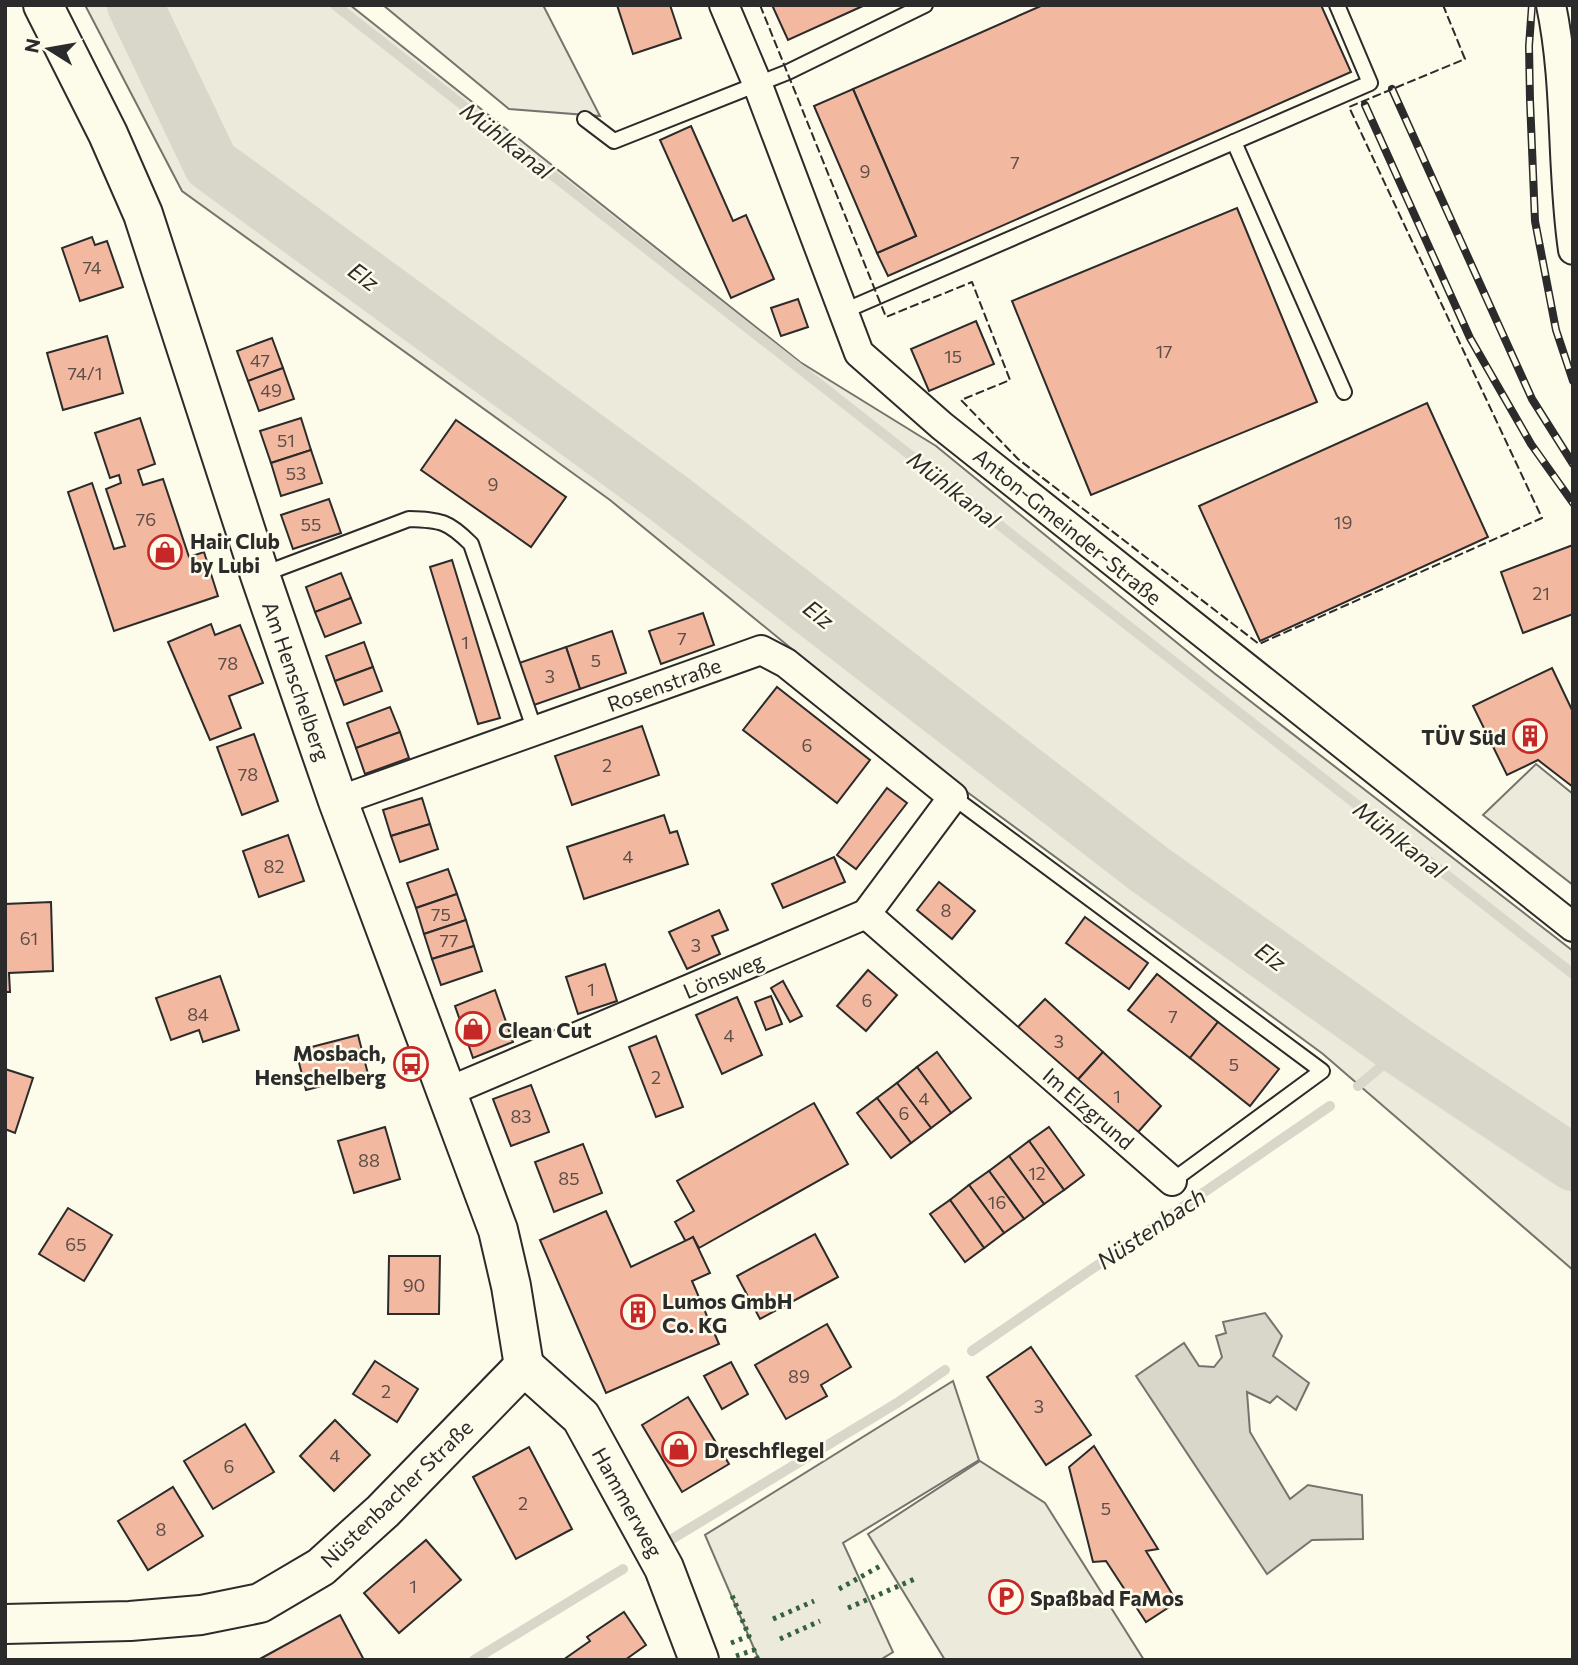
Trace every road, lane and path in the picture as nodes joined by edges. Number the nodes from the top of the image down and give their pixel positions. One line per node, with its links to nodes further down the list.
1 (43, 5): 12 (main road, Am Henschelberg)
2 (724, 5): 6 (street, Anton-Gmeinder-Straße)
3 (925, 5): 6 (lane)
4 (1337, 5): 8 (lane)
5 (1551, 5): 9 (street)
6 (757, 83): 7 (lane); 10 (street, Anton-Gmeinder-Straße)
7 (585, 120)
8 (1234, 142): 10 (lane); 11 (lane)
9 (1573, 250)
10 (844, 311): 17 (street, Anton-Gmeinder-Straße)
11 (1344, 392)
12 (260, 575): 13 (lane); 15 (main road, Am Henschelberg)
13 (535, 731): 14 (street, Rosenstraße); 15 (street, Rosenstraße)
14 (953, 797): 16 (street); 19 (lane, Im Elzgrund)
15 (338, 801): 18 (main road, Am Henschelberg)
16 (866, 914): 18 (street, Lönsweg); 19 (street, Im Elzgrund)
17 (1573, 927)
18 (445, 1093): 20 (main road, Am Henschelberg)
19 (1172, 1181)
20 (524, 1366): 21 (main road, Nüstenbacher Straße); 22 (main road, Hammerweg)
21 (5, 1624)
22 (699, 1660)

